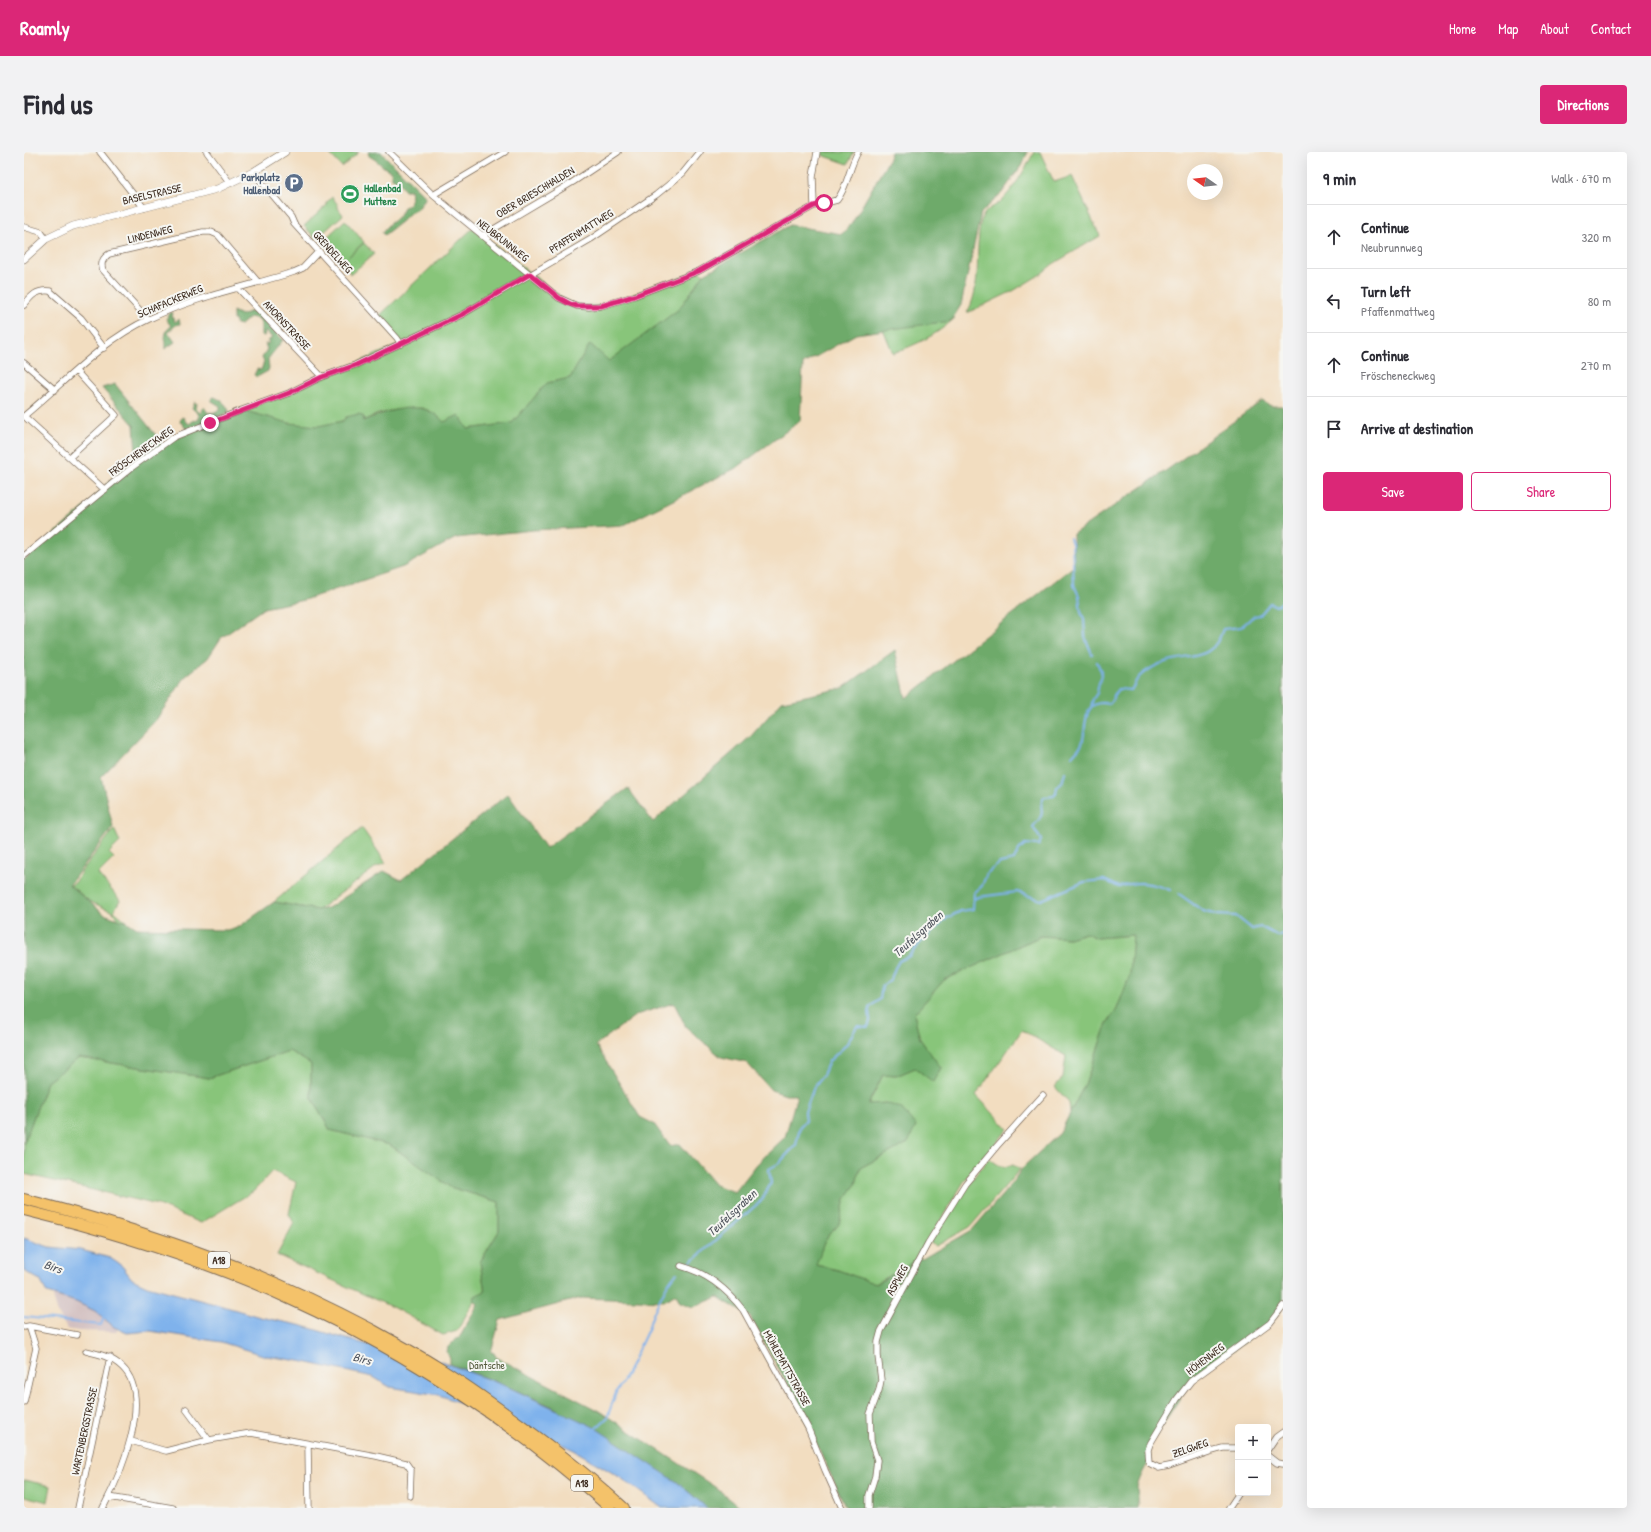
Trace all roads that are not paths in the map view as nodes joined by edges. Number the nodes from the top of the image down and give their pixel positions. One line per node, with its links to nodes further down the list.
1 (100, 152): 14 (street)
2 (207, 152): 11 (street)
3 (285, 152): 10 (street, BASELSTRASSE)
4 (390, 152): 12 (street, NEUBRUNNWEG)
5 (505, 152): 12 (street)
6 (618, 152): 16 (street, OBER BRIESCHHALDEN)
7 (700, 152): 20 (street, PFAFFENMATTWEG)
8 (817, 152): 13 (street)
9 (858, 152): 13 (street, NEUBRUNNWEG)
10 (253, 172): 11 (street, BASELSTRASSE); 18 (street, GRENDELWEG)
11 (230, 183): 14 (street, BASELSTRASSE)
12 (433, 195): 16 (street, NEUBRUNNWEG)
13 (814, 206): 20 (street, NEUBRUNNWEG)
14 (144, 208): 17 (street, BASELSTRASSE)
15 (24, 227): 17 (street)
16 (482, 236): 20 (street, NEUBRUNNWEG)
17 (46, 239): 19 (street, BASELSTRASSE)
18 (320, 252): 21 (street, SCHAFACKERWEG); 26 (street, GRENDELWEG)
19 (24, 259)
20 (530, 274): 24 (street, PFAFFENMATTWEG)
21 (258, 282): 22 (street, SCHAFACKERWEG); 25 (street, LINDENWEG)
22 (238, 288): 25 (street, SCHAFACKERWEG); 30 (street, AHORNSTRASSE)
23 (24, 305): 27 (street)
24 (463, 314): 26 (street, FRÖSCHENECKWEG)
25 (148, 319): 27 (street, SCHAFACKERWEG)
26 (401, 344): 30 (street, FRÖSCHENECKWEG)
27 (104, 348): 29 (street, SCHAFACKERWEG)
28 (24, 363): 31 (street)
29 (76, 371): 31 (street, SCHAFACKERWEG); 33 (street)
30 (322, 377): 34 (street, FRÖSCHENECKWEG)
31 (55, 390): 32 (street, SCHAFACKERWEG)
32 (24, 416): 33 (street)
33 (70, 457): 34 (street)
34 (104, 490): 35 (street, FRÖSCHENECKWEG)
35 (24, 556)
36 (1043, 1095): 67 (street, ASPWEG)
37 (24, 1199): 65 (highway, A18)
38 (24, 1211): 64 (highway, A18)
39 (681, 1266): 66 (street, MÜHLEMATTSTRASSE)
40 (1283, 1306): 55 (street, HÖHENWEG)
41 (26, 1327): 42 (street); 45 (street)
42 (77, 1335)
43 (86, 1350): 44 (street)
44 (110, 1357): 50 (street); 60 (street, WARTENBERGSTRASSE)
45 (26, 1381): 46 (street)
46 (24, 1402)
47 (186, 1408): 49 (street)
48 (1283, 1432): 51 (street)
49 (209, 1440): 50 (street); 52 (street)
50 (131, 1441): 59 (street)
51 (1271, 1444)
52 (308, 1445): 57 (street); 63 (street)
53 (1235, 1448): 55 (street, ZELGWEG)
54 (1271, 1458): 56 (street)
55 (1149, 1463)
56 (1283, 1464)
57 (410, 1496)
58 (1237, 1496): 68 (street)
59 (109, 1497): 61 (street); 62 (street)
60 (78, 1508)
61 (103, 1508)
62 (173, 1508)
63 (309, 1508)
64 (610, 1508)
65 (624, 1508)
66 (842, 1508)
67 (869, 1508)
68 (1229, 1508)

